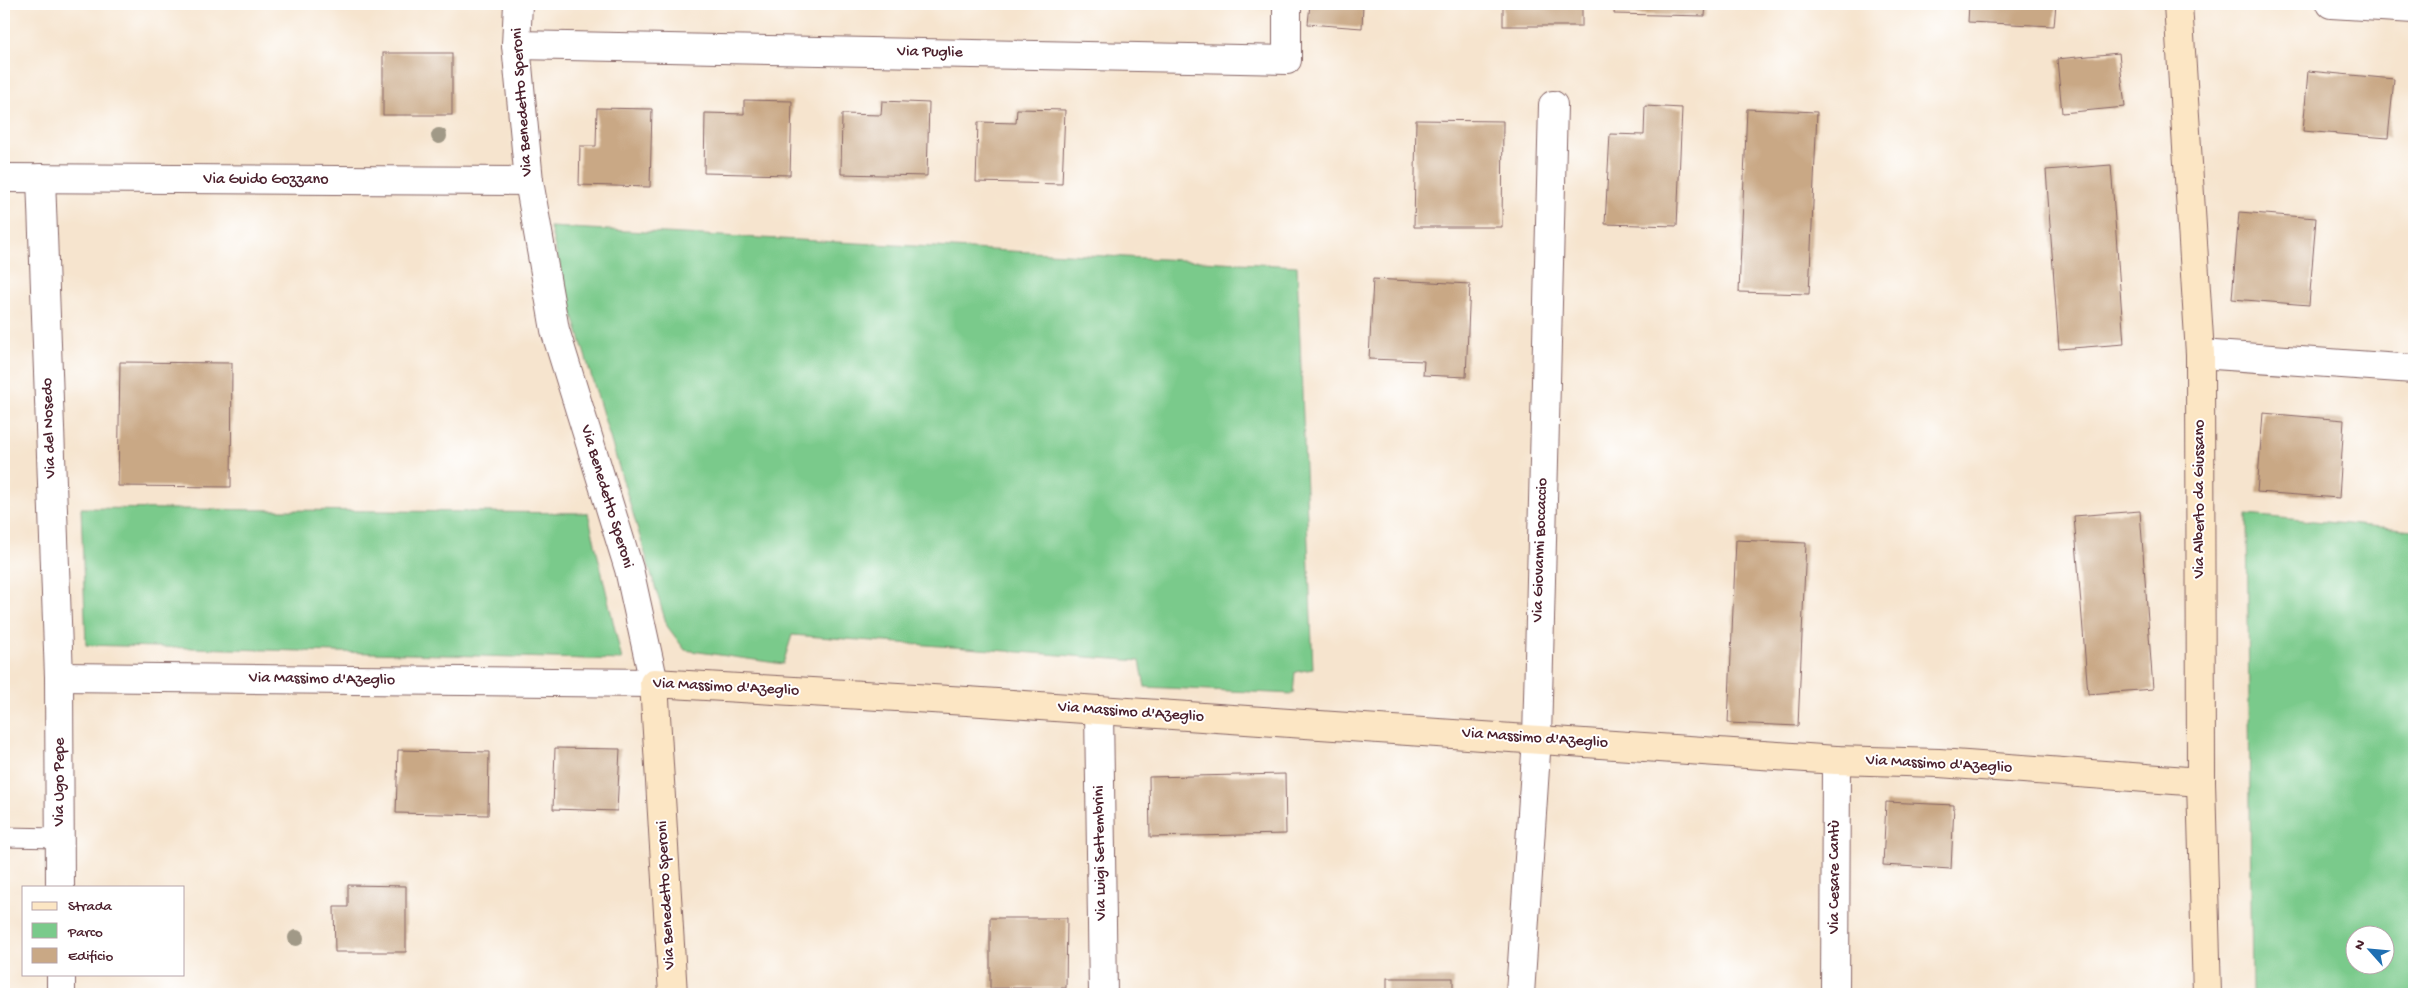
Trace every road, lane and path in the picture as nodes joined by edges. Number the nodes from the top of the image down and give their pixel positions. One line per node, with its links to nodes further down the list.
1 (518, 4): 6 (street, Via Benedetto Speroni)
2 (1287, 4): 6 (street, Via Puglie)
3 (2178, 4): 11 (street, Via Alberto da Giussano)
4 (2331, 4): 5 (street)
5 (2414, 9)
6 (516, 45): 10 (street, Via Benedetto Speroni)
7 (1553, 105): 16 (street, Via Giovanni Boccaccio)
8 (4, 178): 9 (street, Via Guido Gozzano)
9 (41, 178): 10 (street, Via Guido Gozzano); 13 (street, Via del Nosedo)
10 (529, 181): 14 (street, Via Benedetto Speroni)
11 (2200, 354): 12 (street); 18 (street, Via Alberto da Giussano)
12 (2414, 368)
13 (59, 677): 14 (street, Via Massimo d'Azeglio); 20 (street, Via Ugo Pepe)
14 (654, 683): 15 (street, Via Massimo d'Azeglio); 24 (street, Via Benedetto Speroni)
15 (1099, 711): 16 (street, Via Massimo d'Azeglio); 25 (street, Via Luigi Settembrini)
16 (1536, 738): 17 (street, Via Massimo d'Azeglio); 26 (street, Via Giovanni Boccaccio)
17 (1836, 760): 18 (street, Via Massimo d'Azeglio); 27 (street, Via Cesare Cantù)
18 (2201, 782): 28 (street, Via Alberto da Giussano)
19 (4, 837): 20 (lane)
20 (60, 838): 21 (street, Via Ugo Pepe)
21 (60, 886)
22 (61, 976): 23 (street)
23 (61, 994)
24 (673, 994)
25 (1103, 994)
26 (1520, 994)
27 (1835, 994)
28 (2208, 994)

